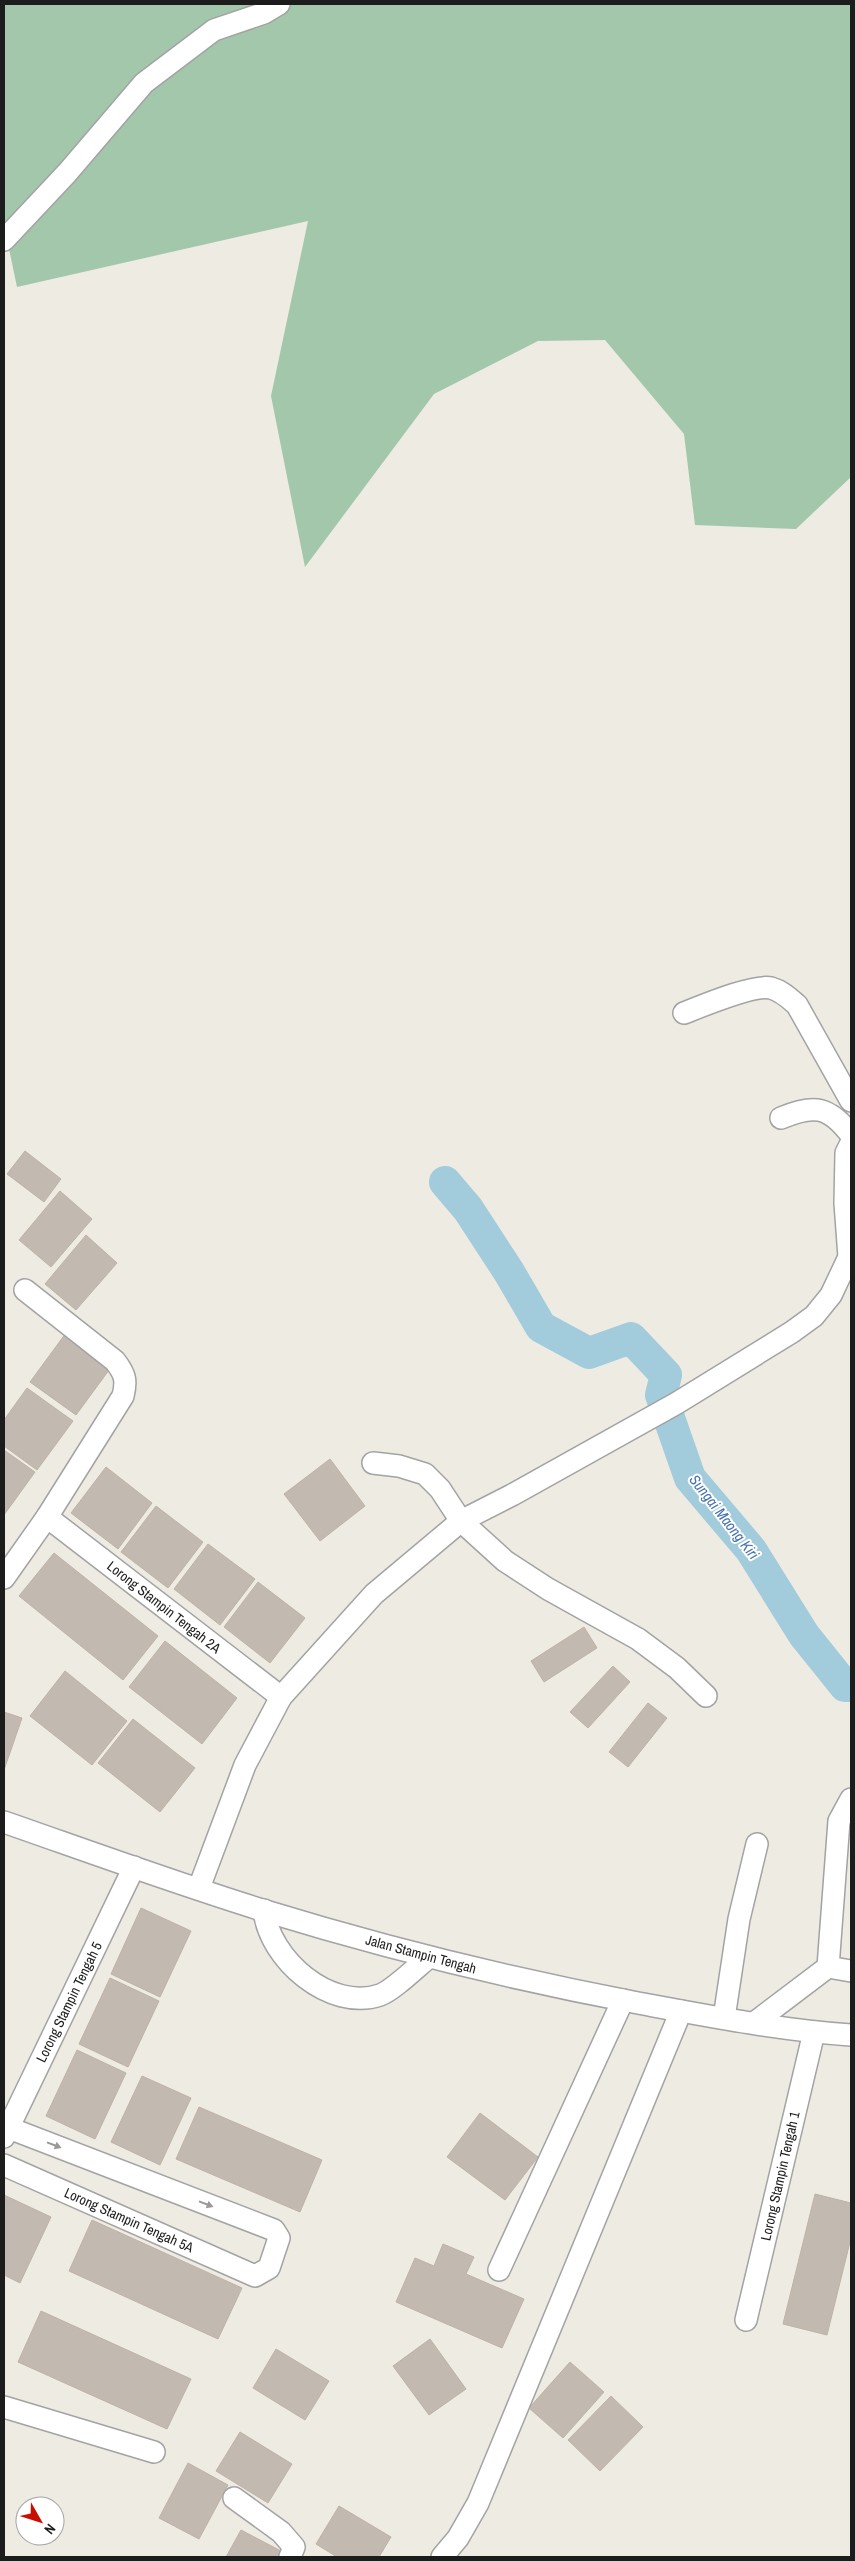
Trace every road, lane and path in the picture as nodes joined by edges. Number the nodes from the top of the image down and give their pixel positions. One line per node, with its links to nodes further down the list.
1 (279, 4): 2 (street)
2 (4, 240)
3 (684, 1013): 4 (street)
4 (851, 1101)
5 (781, 1118): 6 (street)
6 (851, 1135)
7 (851, 1143): 11 (street)
8 (25, 1290): 10 (street)
9 (373, 1463): 11 (street)
10 (47, 1517): 12 (street); 14 (street, Lorong Stampin Tengah 2A)
11 (461, 1521): 13 (street); 14 (street)
12 (4, 1578)
13 (706, 1696)
14 (281, 1697): 19 (street)
15 (851, 1800): 22 (street)
16 (4, 1822): 18 (street, Jalan Stampin Tengah)
17 (757, 1844): 26 (street)
18 (134, 1867): 19 (street, Jalan Stampin Tengah); 30 (street, Lorong Stampin Tengah 5)
19 (200, 1888): 20 (street, Jalan Stampin Tengah)
20 (264, 1910): 21 (street, Jalan Stampin Tengah); 21 (street)
21 (429, 1957): 24 (street, Jalan Stampin Tengah)
22 (828, 1967): 23 (street); 27 (street)
23 (851, 1971)
24 (622, 2000): 25 (street, Jalan Stampin Tengah); 32 (street)
25 (681, 2011): 26 (street, Jalan Stampin Tengah); 38 (street)
26 (724, 2018): 27 (street, Jalan Stampin Tengah)
27 (754, 2023): 28 (street, Jalan Stampin Tengah)
28 (814, 2032): 29 (street, Jalan Stampin Tengah); 33 (street, Lorong Stampin Tengah 1)
29 (851, 2034)
30 (6, 2132): 31 (street, Lorong Stampin Tengah 5A, one-way to 31)
31 (4, 2165)
32 (499, 2270)
33 (746, 2320)
34 (4, 2407): 35 (street)
35 (154, 2452)
36 (234, 2498): 37 (street)
37 (290, 2557)
38 (442, 2557)

